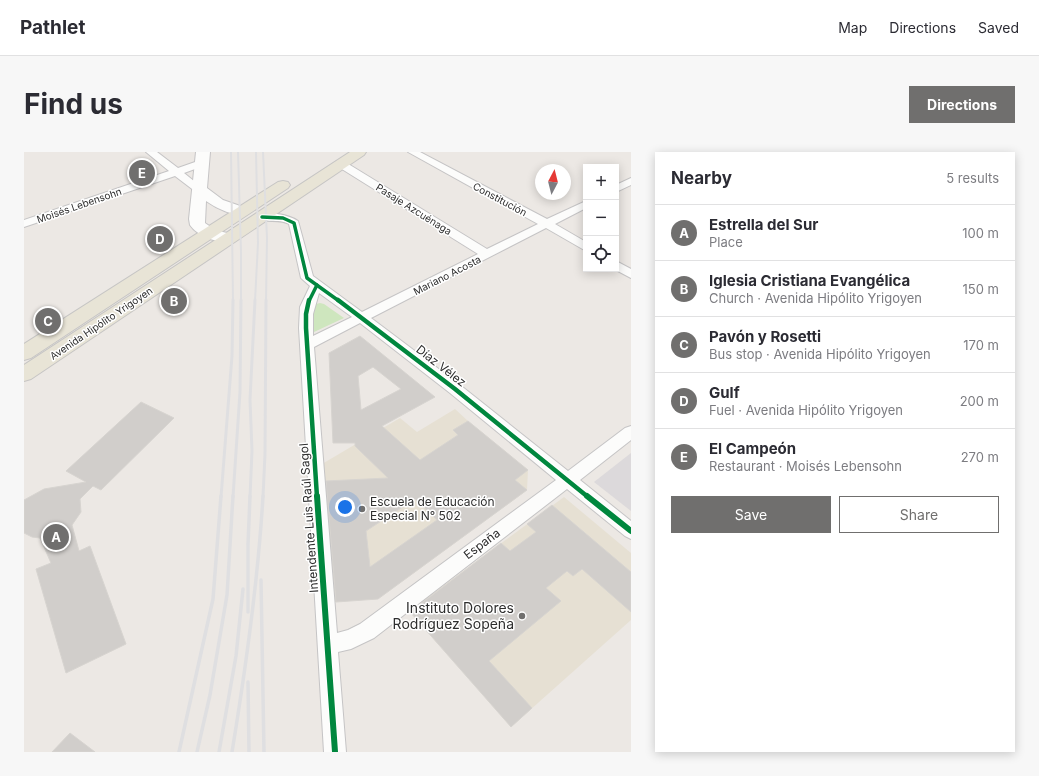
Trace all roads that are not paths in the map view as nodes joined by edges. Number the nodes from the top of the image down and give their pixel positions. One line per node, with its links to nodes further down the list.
1 (151, 152): 6 (street)
2 (359, 152): 5 (main road, Avenida Hipólito Yrigoyen)
3 (413, 152): 15 (street, Constitución)
4 (203, 158): 6 (street, Moisés Lebensohn); 10 (street)
5 (341, 164): 13 (main road, Avenida Hipólito Yrigoyen); 19 (street, Pasaje Azcuénaga)
6 (175, 172): 10 (street); 14 (street, Moisés Lebensohn)
7 (294, 177): 12 (main road, Avenida Hipólito Yrigoyen)
8 (631, 181): 9 (street)
9 (619, 187)
10 (200, 190): 12 (street); 16 (street)
11 (583, 206): 15 (street, Mariano Acosta)
12 (241, 211): 16 (main road, Avenida Hipólito Yrigoyen)
13 (262, 217): 17 (main road, Avenida Hipólito Yrigoyen); 22 (street, Díaz Vélez)
14 (24, 224)
15 (547, 224): 18 (street, Constitución); 19 (street, Mariano Acosta)
16 (209, 233): 17 (street); 25 (main road, Avenida Hipólito Yrigoyen)
17 (229, 238): 25 (main road, Avenida Hipólito Yrigoyen)
18 (583, 245)
19 (487, 254): 23 (street, Mariano Acosta)
20 (619, 267): 21 (street)
21 (631, 274)
22 (317, 285): 23 (street, Díaz Vélez); 24 (street, Intendente Luis Raúl Sagol)
23 (362, 318): 24 (street, Mariano Acosta); 28 (street, Díaz Vélez)
24 (307, 345): 30 (street, Intendente Luis Raúl Sagol)
25 (30, 353): 26 (main road, Avenida Hipólito Yrigoyen)
26 (24, 374)
27 (631, 432): 28 (street, España)
28 (568, 479): 29 (street, Díaz Vélez); 30 (street, España)
29 (631, 531)
30 (327, 645): 31 (street, Intendente Luis Raúl Sagol)
31 (335, 752)

